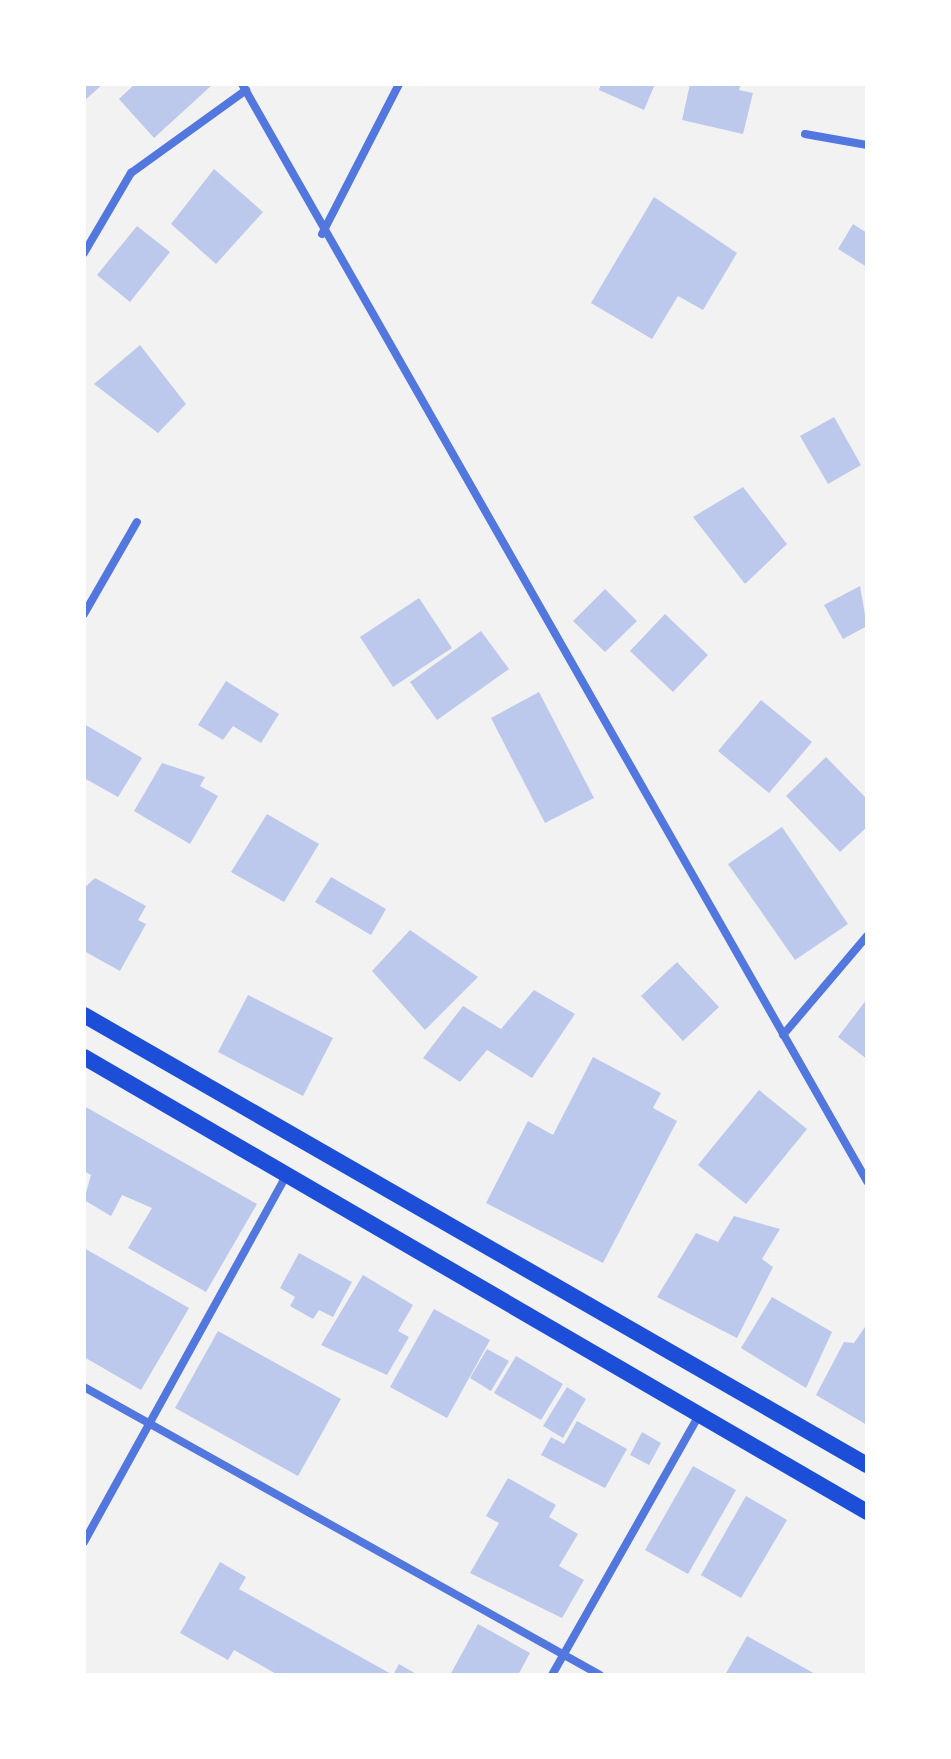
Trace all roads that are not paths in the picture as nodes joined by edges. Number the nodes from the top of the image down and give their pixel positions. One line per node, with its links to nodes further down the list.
1 (399, 84): 5 (street)
2 (244, 87): 5 (street); 6 (street)
3 (805, 134): 4 (street)
4 (867, 145)
5 (322, 234): 11 (street)
6 (84, 253)
7 (137, 522): 8 (street)
8 (84, 614)
9 (867, 936): 11 (street)
10 (84, 1015): 18 (main road)
11 (783, 1035): 14 (street)
12 (84, 1057): 13 (main road)
13 (288, 1174): 16 (main road); 17 (street)
14 (867, 1181)
15 (84, 1387): 17 (street)
16 (700, 1414): 19 (main road); 21 (street)
17 (147, 1424): 20 (street); 21 (street)
18 (867, 1465)
19 (867, 1512)
20 (84, 1542)
21 (563, 1655): 22 (street); 23 (street)
22 (552, 1675)
23 (600, 1675)

